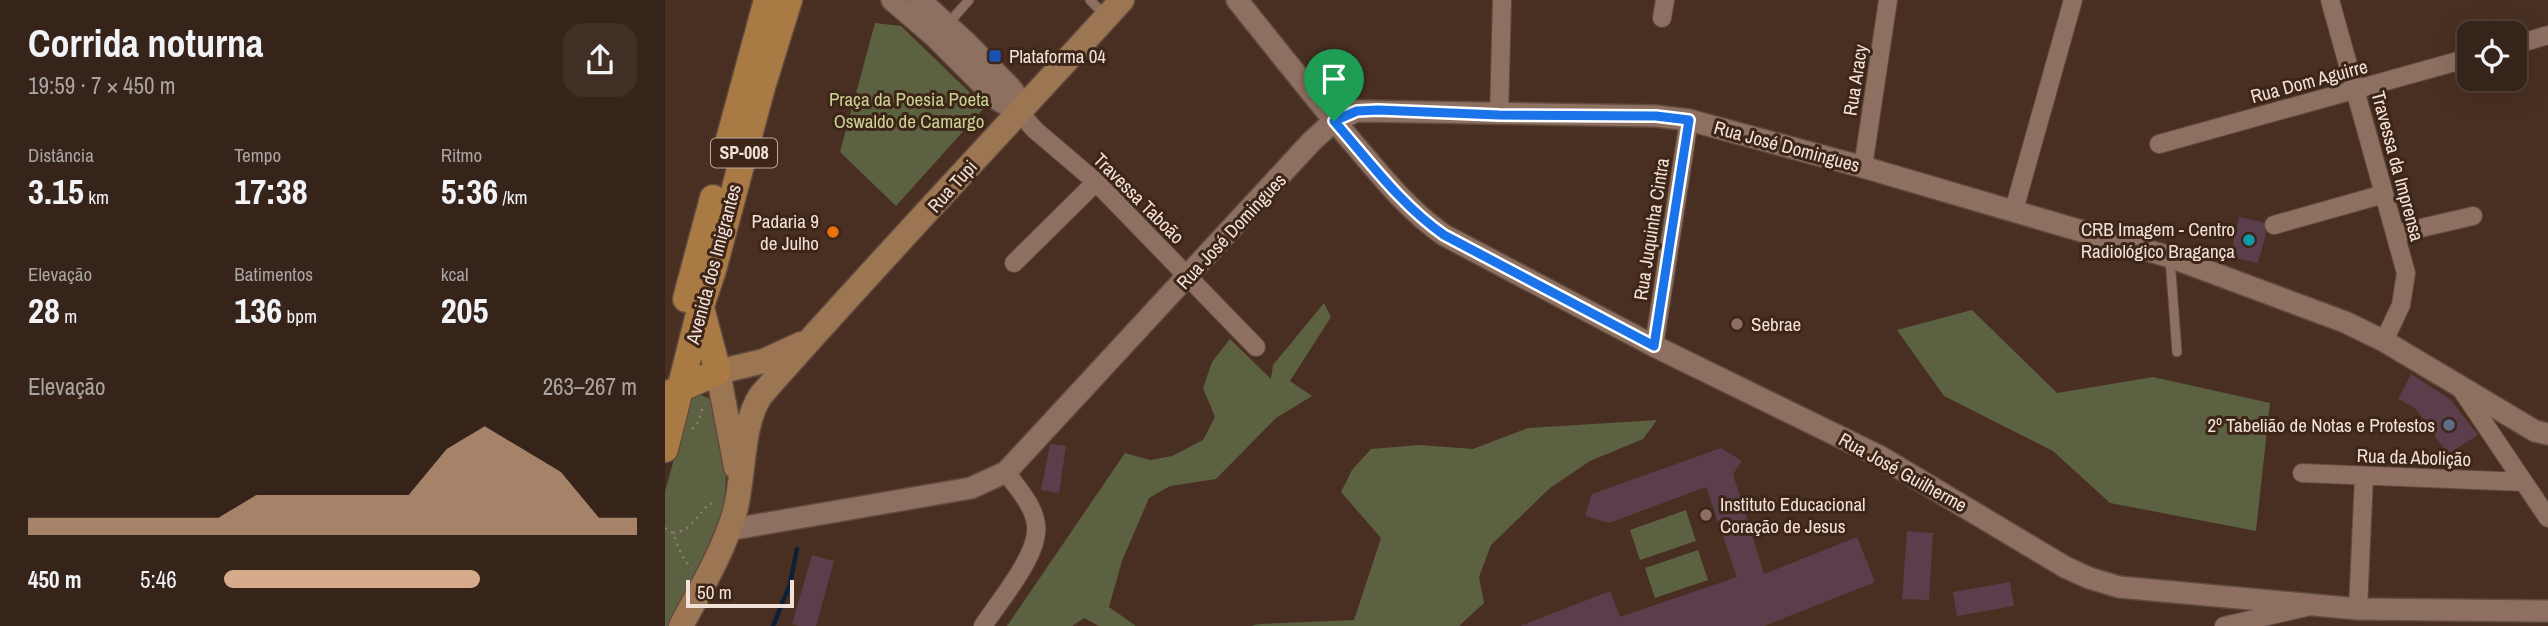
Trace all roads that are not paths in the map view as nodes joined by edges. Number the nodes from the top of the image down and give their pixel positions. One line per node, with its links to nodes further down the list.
1 (767, 0): 39 (main road, Avenida dos Imigrantes / SP-008)
2 (789, 0): 32 (main road, Avenida dos Imigrantes / SP-008)
3 (893, 0): 12 (street)
4 (920, 0): 12 (street)
5 (969, 0): 12 (lane)
6 (1237, 0): 20 (street, Rua José Guilherme)
7 (1502, 0): 18 (street)
8 (1888, 0): 22 (street, Rua Aracy)
9 (2073, 0): 25 (street)
10 (2330, 0): 16 (street, Travessa da Imprensa)
11 (1106, 6): 17 (main road, Rua Tupi)
12 (941, 31): 17 (street)
13 (2548, 35): 14 (street)
14 (2527, 41)
15 (2457, 61): 16 (street, Rua Dom Aguirre)
16 (2355, 90): 21 (street, Rua Dom Aguirre); 24 (street, Travessa da Imprensa)
17 (1019, 111): 23 (street, Travessa Taboão); 33 (main road, Rua Tupi)
18 (1499, 115): 19 (street, Rua José Domingues); 20 (street, Rua José Domingues)
19 (1689, 120): 22 (street, Rua José Domingues); 35 (street, Rua Juquinha Cintra)
20 (1334, 121): 31 (street, Rua José Domingues); 35 (street, Rua José Guilherme)
21 (2159, 144)
22 (1863, 167): 25 (street, Rua José Domingues)
23 (1095, 182): 30 (street); 31 (street, Travessa Taboão)
24 (2384, 194): 27 (street); 28 (street, Travessa da Imprensa)
25 (2014, 210): 29 (street, Rua José Domingues)
26 (2473, 216): 28 (street)
27 (2274, 225)
28 (2395, 234): 34 (street, Travessa da Imprensa)
29 (2170, 257): 34 (street, Rua José Domingues); 37 (lane)
30 (1014, 263)
31 (1188, 277): 36 (street, Travessa Taboão); 43 (street, Rua José Domingues)
32 (701, 306): 38 (main road); 39 (main road, Avenida dos Imigrantes / SP-008)
33 (809, 340): 38 (main road, Rua Tupi); 47 (main road, Rua Tupi)
34 (2384, 341): 40 (street, Rua José Domingues)
35 (1654, 346): 50 (street, Rua José Guilherme)
36 (1257, 347)
37 (2177, 352)
38 (718, 372): 39 (main road); 47 (main road)
39 (670, 387): 42 (main road, Avenida dos Imigrantes / SP-008)
40 (2461, 389): 41 (street, Rua José Domingues); 46 (street)
41 (2548, 434)
42 (665, 449)
43 (1006, 472): 49 (street, Rua José Domingues); 54 (street)
44 (2302, 473): 45 (street, Rua da Abolição)
45 (2364, 476): 46 (street, Rua da Abolição); 51 (street)
46 (2524, 482): 48 (street)
47 (730, 500): 49 (main road, Rua Tupi)
48 (2548, 518)
49 (728, 530): 53 (main road, Rua Tupi)
50 (2311, 607): 51 (street, Rua José Guilherme); 55 (street)
51 (2358, 610): 52 (street, Rua José Guilherme)
52 (2548, 611)
53 (681, 626)
54 (983, 626)
55 (2224, 626)

